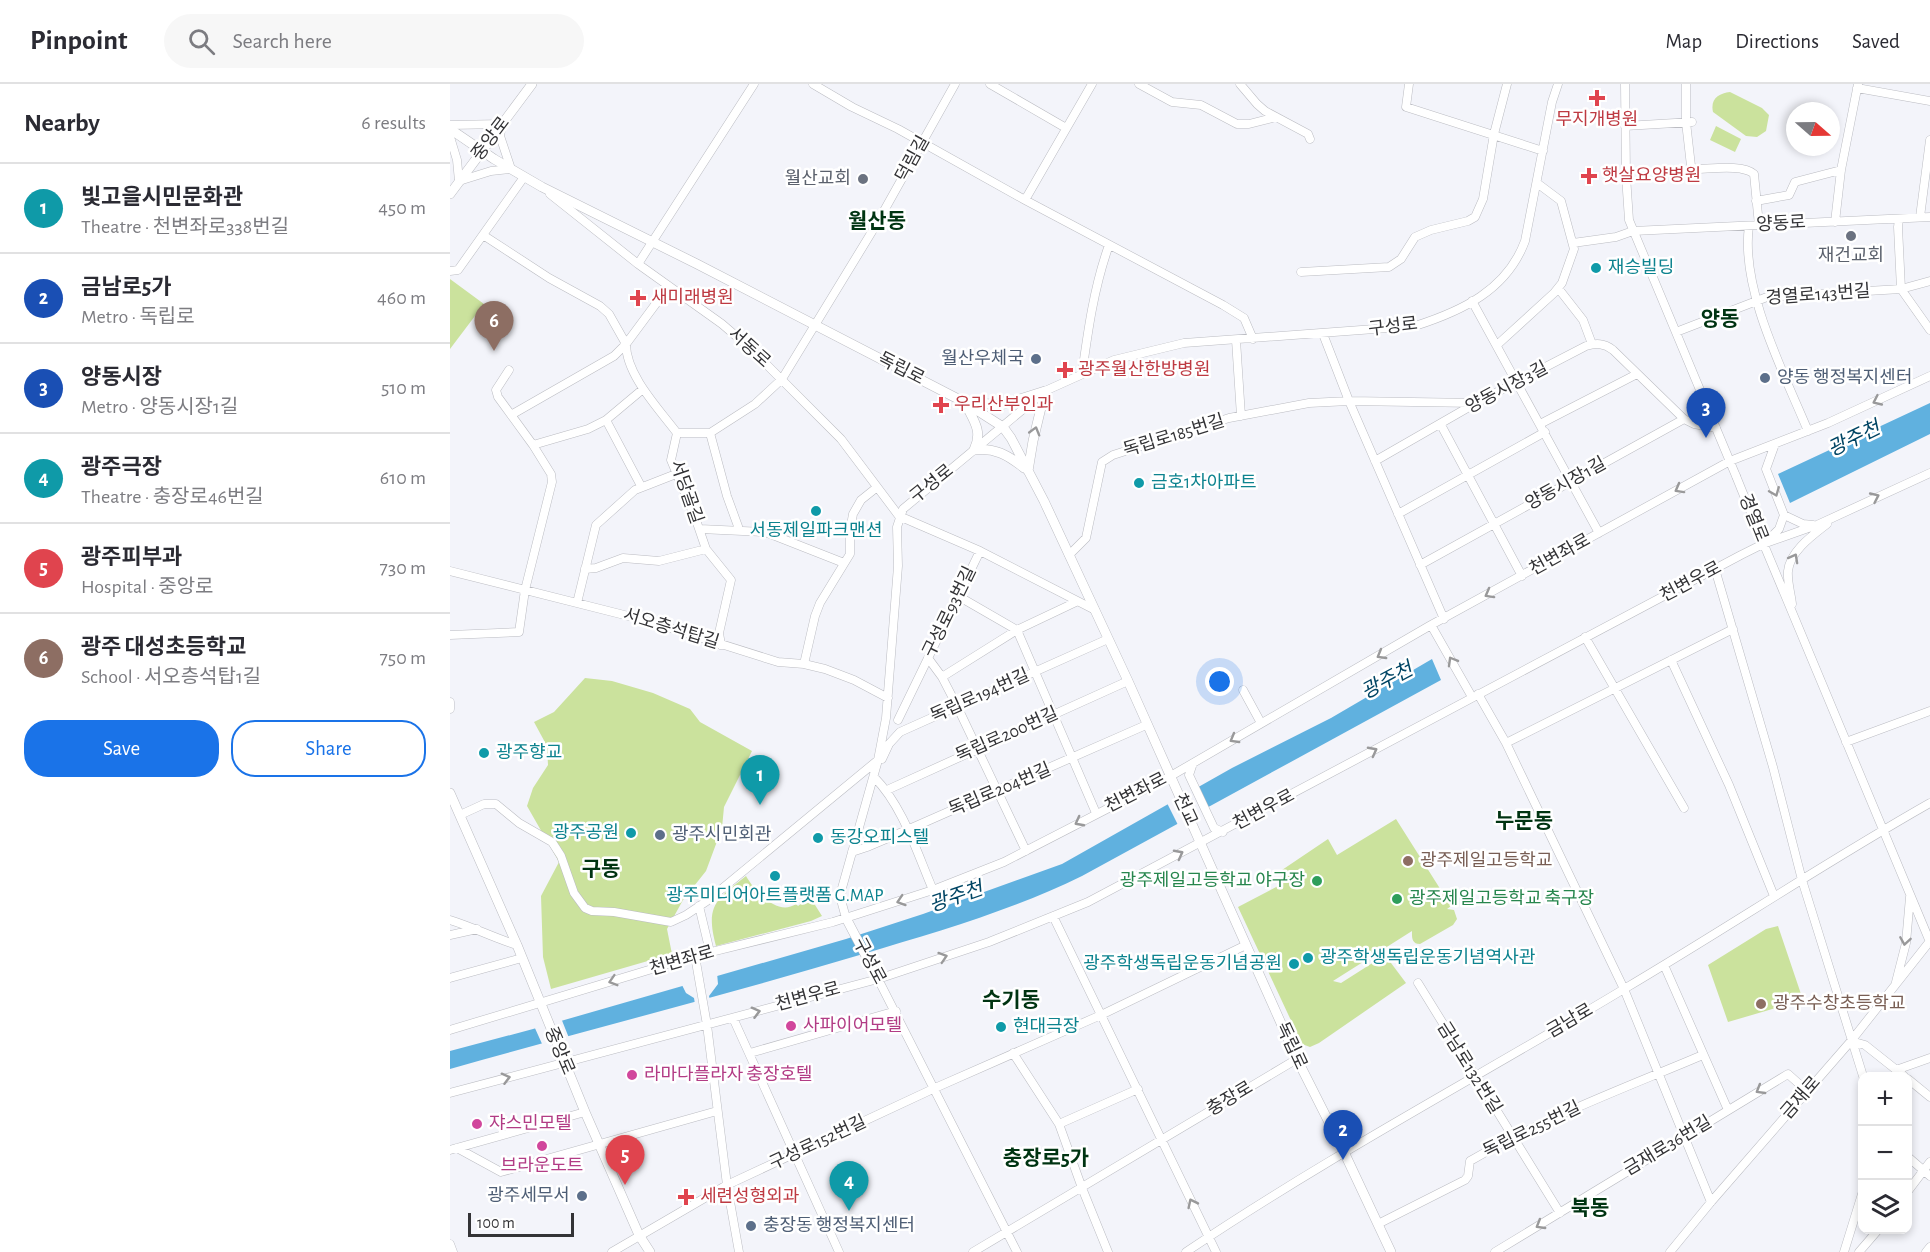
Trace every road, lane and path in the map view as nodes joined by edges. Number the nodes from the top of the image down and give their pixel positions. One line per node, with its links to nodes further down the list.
1 (532, 84): 18 (main road, 중앙로)
2 (754, 84): 46 (street)
3 (813, 84): 26 (street)
4 (955, 84): 26 (street, 덕림길)
5 (990, 84): 21 (street)
6 (1092, 84): 21 (street)
7 (1139, 84): 16 (street)
8 (1240, 84): 16 (street)
9 (1409, 84): 22 (street)
10 (1507, 84): 22 (street)
11 (1558, 84): 28 (street, 구성로)
12 (1625, 84): 19 (street, 경열로)
13 (1686, 84): 17 (street)
14 (1858, 86): 15 (street); 30 (street)
15 (1930, 101)
16 (1276, 117): 24 (street)
17 (1689, 122): 19 (street); 37 (street)
18 (502, 124): 20 (street); 27 (main road, 중앙로); 29 (street)
19 (1625, 126): 44 (street, 경열로)
20 (450, 127): 27 (main road, 독립로)
21 (1066, 128): 36 (street)
22 (1494, 134): 28 (street); 51 (street)
23 (450, 137): 32 (street)
24 (1310, 139)
25 (1930, 140): 38 (street)
26 (922, 143): 36 (street); 58 (street, 덕림길)
27 (481, 151): 29 (main road, 독립로); 32 (main road, 중앙로)
28 (1543, 151): 33 (street, 구성로)
29 (511, 169): 31 (main road, 독립로); 32 (street)
30 (1841, 170): 37 (street); 41 (street)
31 (524, 177): 34 (main road, 독립로); 45 (street)
32 (459, 181): 35 (main road, 중앙로)
33 (1537, 183): 47 (street); 57 (street, 구성로)
34 (542, 187): 46 (main road, 독립로); 49 (street, 서동로)
35 (451, 191)
36 (1025, 200): 48 (street)
37 (1755, 201): 42 (street)
38 (1920, 217): 39 (street, 양동로); 40 (street, 양동로)
39 (1930, 217)
40 (1899, 219): 41 (street, 양동로); 55 (street)
41 (1835, 222): 42 (street, 양동로)
42 (1759, 225): 43 (street, 양동로)
43 (1749, 226): 44 (street, 양동로); 56 (street)
44 (1633, 231): 47 (street, 양동로); 60 (street, 경열로)
45 (483, 235): 50 (street); 64 (street, 서당골길)
46 (652, 242): 49 (street); 58 (main road, 독립로)
47 (1573, 243): 54 (street)
48 (1109, 245): 62 (street); 68 (street)
49 (638, 264): 53 (street, 서동로)
50 (450, 272)
51 (1301, 272)
52 (1930, 281): 55 (street, 경열로143번길)
53 (669, 286): 64 (street); 71 (street, 서동로)
54 (1558, 288): 65 (street); 66 (street)
55 (1901, 290): 56 (street, 경열로143번길); 59 (street)
56 (1757, 300): 60 (street, 경열로143번길); 86 (street)
57 (1472, 302): 61 (street, 구성로); 66 (street)
58 (816, 325): 71 (street, 덕림길); 76 (main road, 독립로)
59 (1930, 330)
60 (1676, 332): 85 (street, 경열로)
61 (1323, 334): 62 (street, 구성로); 75 (street)
62 (1253, 339): 63 (street, 구성로)
63 (1236, 340): 68 (street, 구성로); 79 (street)
64 (626, 344): 73 (street, 서당골길); 78 (street)
65 (1592, 344): 69 (street); 72 (street, 양동시장3길)
66 (1497, 345): 72 (street)
67 (510, 370): 78 (street)
68 (1082, 374): 74 (street, 구성로)
69 (1637, 374): 80 (street); 84 (street)
70 (1930, 376): 86 (street, 천변좌로, one-way to 86)
71 (782, 379): 88 (street, 덕림길); 100 (street, 서동로)
72 (1517, 381): 77 (street, 양동시장3길); 84 (street)
73 (643, 389): 81 (street); 87 (street, 서당골길)
74 (1045, 391): 76 (main road); 83 (street, 구성로); 94 (main road, one-way to 74)
75 (1349, 401): 77 (street, 독립로185번길); 79 (street, 독립로185번길); 92 (street)
76 (964, 402): 83 (main road, 독립로); 91 (main road)
77 (1476, 403): 82 (street, 양동시장3길)
78 (511, 415): 90 (street)
79 (1241, 416): 113 (street, 독립로185번길)
80 (1684, 419): 85 (street); 98 (street, 양동시장1길)
81 (606, 420): 90 (street); 99 (street)
82 (1441, 425): 92 (street, 양동시장3길); 97 (street)
83 (1003, 427): 91 (street, 구성로); 94 (main road, 독립로)
84 (1542, 428): 97 (street); 98 (street)
85 (1716, 428): 93 (street, 경열로)
86 (1808, 431): 89 (street, 천변좌로)
87 (677, 433): 88 (street); 96 (street, 서당골길)
88 (710, 433): 107 (street)
89 (1775, 444): 93 (street, 천변좌로); 102 (street, one-way to 102)
90 (533, 445): 120 (street)
91 (974, 450): 94 (main road); 104 (street, 구성로)
92 (1375, 461): 101 (street)
93 (1730, 461): 109 (street, 천변좌로, one-way to 109); 110 (street, 경열로, bridge)
94 (1028, 471): 113 (main road, 독립로)
95 (1930, 473): 103 (street, 천변우로, one-way to 95)
96 (676, 474): 99 (street); 108 (street, 서당골길)
97 (1467, 475): 101 (street); 105 (street)
98 (1571, 482): 105 (street, 양동시장1길); 109 (street)
99 (641, 486): 116 (street)
100 (876, 488): 104 (street, 서동로); 114 (street)
101 (1398, 514): 115 (street)
102 (1784, 514): 106 (street); 110 (street)
103 (1839, 514): 106 (street, 천변우로); 125 (street, one-way to 103)
104 (899, 516): 112 (street, 구성로93번길); 143 (street, 구성로)
105 (1494, 524): 115 (street, 양동시장1길); 119 (street)
106 (1817, 525): 110 (street, 천변우로)
107 (739, 529): 108 (street); 114 (street)
108 (700, 530): 111 (street, 서당골길)
109 (1599, 533): 119 (street, 천변좌로)
110 (1764, 544): 117 (street, 천변우로); 125 (street, 경열로)
111 (706, 549): 116 (street); 133 (street, 서당골길)
112 (980, 551): 121 (street, 구성로93번길); 122 (street)
113 (1069, 555): 124 (main road, 독립로)
114 (844, 563): 136 (street)
115 (1420, 565): 126 (street)
116 (585, 569): 123 (street)
117 (1714, 569): 129 (street); 131 (street, 천변우로)
118 (450, 571): 120 (street, 서오층석탑길)
119 (1522, 576): 126 (street, 천변좌로, one-way to 126)
120 (525, 590): 123 (street, 서오층석탑길); 130 (street)
121 (957, 596): 128 (street); 134 (street, 구성로93번길)
122 (1076, 602): 124 (street); 128 (street)
123 (577, 603): 133 (street, 서오층석탑길)
124 (1095, 610): 132 (main road, 독립로)
125 (1793, 615): 154 (street, 경열로)
126 (1444, 619): 127 (street, 천변좌로)
127 (1431, 626): 142 (street, one-way to 127); 151 (street, 천변좌로, one-way to 151)
128 (1017, 630): 137 (street); 138 (street)
129 (1733, 630): 135 (street); 175 (street)
130 (450, 635)
131 (1585, 638): 140 (street); 142 (street, 천변우로)
132 (1108, 639): 137 (street, 독립로194번길); 139 (main road, 독립로)
133 (721, 645): 136 (street, 서오층석탑길)
134 (928, 658): 138 (street); 150 (street, 구성로93번길)
135 (1671, 660): 140 (street); 178 (street)
136 (804, 664): 143 (street, 서오층석탑길)
137 (1035, 672): 145 (street, 독립로194번길); 148 (street)
138 (942, 677): 145 (street)
139 (1128, 681): 148 (street, 독립로200번길); 152 (main road, 독립로)
140 (1615, 689): 155 (street); 166 (street)
141 (1243, 690): 151 (street)
142 (1475, 695): 155 (street); 171 (street, 천변우로, one-way to 142)
143 (888, 698): 149 (street, 구성로)
144 (450, 702): 146 (street)
145 (957, 706): 153 (street, 독립로194번길); 156 (street)
146 (450, 708)
147 (1930, 711): 154 (street)
148 (1054, 714): 156 (street, 독립로200번길); 157 (street)
149 (886, 718): 150 (street); 158 (street, 구성로)
150 (898, 720): 153 (street)
151 (1262, 723): 159 (street, 천변좌로, one-way to 159)
152 (1146, 724): 157 (street, 독립로204번길); 161 (main road, 독립로)
153 (907, 729): 160 (street, 독립로194번길)
154 (1846, 742): 170 (street, 경열로)
155 (1506, 743): 196 (street)
156 (976, 749): 162 (street, 독립로200번길); 163 (street)
157 (1072, 758): 163 (street, 독립로204번길); 167 (street)
158 (878, 760): 160 (street, 구성로); 179 (street)
159 (1193, 763): 161 (street, 천변좌로); 171 (street)
160 (874, 777): 162 (street); 174 (street, 구성로)
161 (1170, 780): 167 (street, 천변좌로); 172 (main road, 천교)
162 (887, 790): 169 (street)
163 (996, 791): 169 (street, 독립로204번길); 173 (street)
164 (450, 793): 168 (main road, 중앙로)
165 (1930, 803): 170 (street, 금남로)
166 (1684, 808)
167 (1096, 813): 173 (street, 천변좌로, one-way to 173)
168 (460, 815): 179 (street); 186 (main road, 중앙로)
169 (907, 830): 174 (street, 독립로204번길); 176 (street)
170 (1884, 830): 175 (street, 금남로); 177 (street, 경열로)
171 (1223, 832): 172 (street, 천변우로)
172 (1199, 840): 180 (street, 천변우로, one-way to 172); 187 (main road, 독립로)
173 (1026, 851): 176 (street, 천변좌로)
174 (852, 852): 181 (street, 구성로)
175 (1802, 880): 178 (street, 금남로); 203 (street)
176 (933, 890): 181 (street, 천변좌로, one-way to 181)
177 (1910, 895): 185 (street, 경열로); 195 (street, one-way to 195)
178 (1774, 896): 191 (street, 금남로)
179 (699, 906): 188 (street)
180 (1053, 916): 193 (street, 천변우로, one-way to 180); 199 (street)
181 (846, 918): 188 (street, 천변좌로); 193 (main road, 구성로)
182 (450, 920): 183 (street)
183 (478, 929): 184 (street); 186 (street)
184 (450, 935)
185 (1930, 941): 195 (street, 금재로)
186 (517, 945): 190 (main road, 중앙로)
187 (1246, 945): 199 (street, 구성로152번길); 208 (main road, 독립로)
188 (710, 952): 189 (street, 천변좌로)
189 (694, 956): 197 (street, 천변좌로, one-way to 197); 201 (street)
190 (522, 957): 192 (street); 197 (main road, 중앙로)
191 (1664, 965): 196 (street, 금남로); 206 (street)
192 (450, 978)
193 (878, 979): 198 (street, 구성로); 200 (street, 천변우로, one-way to 193)
194 (1418, 983): 214 (street, 금남로132번길)
195 (1895, 985): 203 (street, 금재로)
196 (1624, 989): 213 (street); 214 (street, 금남로)
197 (540, 1004): 202 (street, 천변좌로); 209 (main road, 중앙로)
198 (896, 1011): 204 (street); 216 (street, 구성로)
199 (1101, 1015): 205 (street, 구성로152번길); 217 (street)
200 (733, 1018): 201 (street, 천변우로); 204 (street)
201 (706, 1021): 209 (street, 천변우로); 222 (street)
202 (450, 1028)
203 (1851, 1041): 210 (street); 211 (street); 218 (street, 금재로)
204 (750, 1053): 231 (street)
205 (1012, 1053): 216 (street, 구성로152번길); 224 (street)
206 (1703, 1055): 213 (street, 독립로255번길); 221 (street)
207 (1930, 1058): 210 (street)
208 (1297, 1059): 227 (street, 충장로); 230 (main road, 독립로)
209 (564, 1062): 219 (street, 천변우로, one-way to 209); 223 (main road, 중앙로)
210 (1896, 1070): 212 (street)
211 (1861, 1072)
212 (1898, 1072)
213 (1658, 1074): 225 (street, 독립로255번길); 226 (street)
214 (1474, 1077): 225 (street, 금남로132번길); 230 (street, 금남로)
215 (1912, 1083): 220 (street)
216 (935, 1088): 231 (street, 구성로152번길); 242 (street, 구성로)
217 (1138, 1089): 224 (street); 227 (street)
218 (1807, 1090): 221 (street, 금재로36번길, one-way to 221); 238 (street, 금재로)
219 (450, 1093)
220 (1930, 1097)
221 (1728, 1110): 226 (street, 금재로36번길)
222 (717, 1111): 228 (street); 235 (street)
223 (585, 1112): 228 (main road, 중앙로); 229 (street)
224 (1059, 1124): 237 (street)
225 (1512, 1137): 240 (street, 금남로132번길); 241 (street, 독립로255번길)
226 (1684, 1137): 238 (street); 240 (street, 금재로36번길)
227 (1162, 1140): 237 (street, 충장로); 245 (street, one-way to 227)
228 (599, 1144): 229 (street); 244 (main road, 중앙로)
229 (454, 1149)
230 (1344, 1152): 241 (main road, 독립로); 245 (street, 금남로)
231 (794, 1154): 235 (street, 구성로152번길); 252 (street)
232 (1912, 1161): 234 (street)
233 (1930, 1162): 234 (street)
234 (1927, 1174): 236 (street)
235 (728, 1185): 244 (street, 구성로152번길); 251 (street)
236 (1912, 1187)
237 (1082, 1188): 242 (street, 충장로); 255 (street)
238 (1711, 1202): 260 (street, 금재로)
239 (1858, 1209): 261 (street)
240 (1560, 1213): 259 (street, 금재로36번길, one-way to 259)
241 (1378, 1224): 258 (main road, 독립로)
242 (1007, 1232): 253 (street, 충장로); 254 (street, 구성로)
243 (1875, 1234): 262 (street)
244 (640, 1236): 249 (street, 구성로152번길); 250 (main road, 중앙로)
245 (1209, 1237): 256 (street, 금남로); 257 (street)
246 (450, 1244): 248 (street)
247 (1930, 1247): 263 (street)
248 (453, 1252)
249 (612, 1252)
250 (650, 1252)
251 (739, 1252)
252 (839, 1252)
253 (974, 1252)
254 (1017, 1252)
255 (1108, 1252)
256 (1186, 1252)
257 (1216, 1252)
258 (1391, 1252)
259 (1495, 1252)
260 (1670, 1252)
261 (1844, 1252)
262 (1859, 1252)
263 (1926, 1252)

